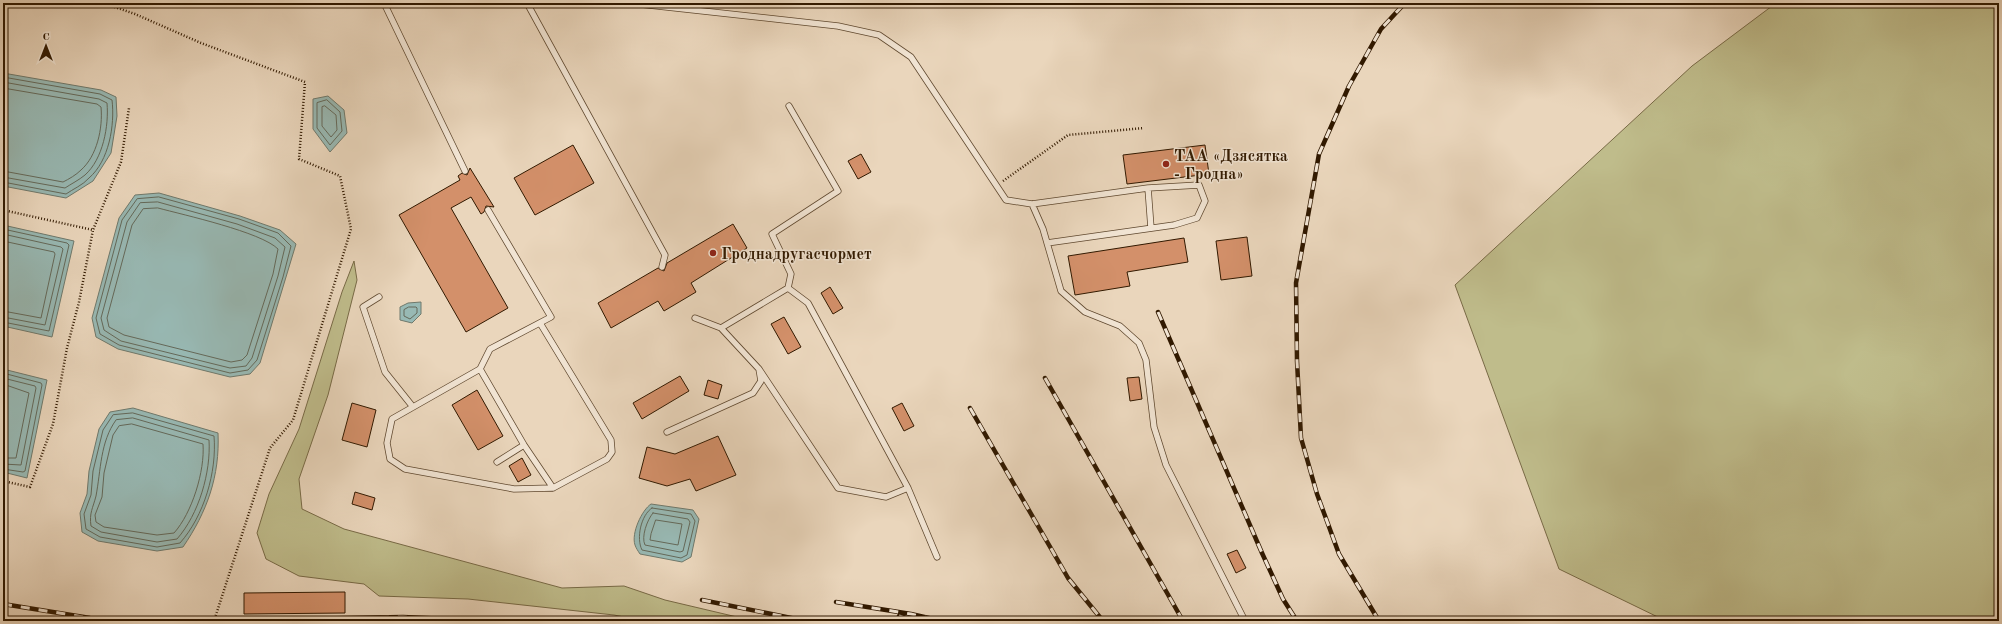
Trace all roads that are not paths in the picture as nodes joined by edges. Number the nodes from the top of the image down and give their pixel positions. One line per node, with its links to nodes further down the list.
1 (384, 3): 5 (lane)
2 (527, 3): 11 (lane)
3 (630, 3): 7 (lane)
4 (789, 106): 12 (lane)
5 (465, 171)
6 (1148, 188): 7 (lane); 9 (lane); 9 (lane)
7 (1032, 204): 10 (lane)
8 (488, 210): 15 (lane)
9 (1152, 228): 10 (lane)
10 (1047, 243): 28 (lane)
11 (662, 267)
12 (788, 288): 16 (lane); 24 (lane)
13 (379, 297): 19 (lane)
14 (695, 318): 16 (lane)
15 (540, 323): 17 (lane); 23 (lane)
16 (721, 328): 18 (lane)
17 (480, 369): 19 (lane); 21 (lane)
18 (759, 369): 20 (lane); 24 (lane)
19 (413, 407): 23 (lane)
20 (667, 432)
21 (524, 445): 22 (lane); 23 (lane)
22 (496, 462)
23 (553, 488)
24 (908, 488): 25 (lane)
25 (937, 557)
26 (3, 618): 27 (lane)
27 (9, 621)
28 (1245, 621)

